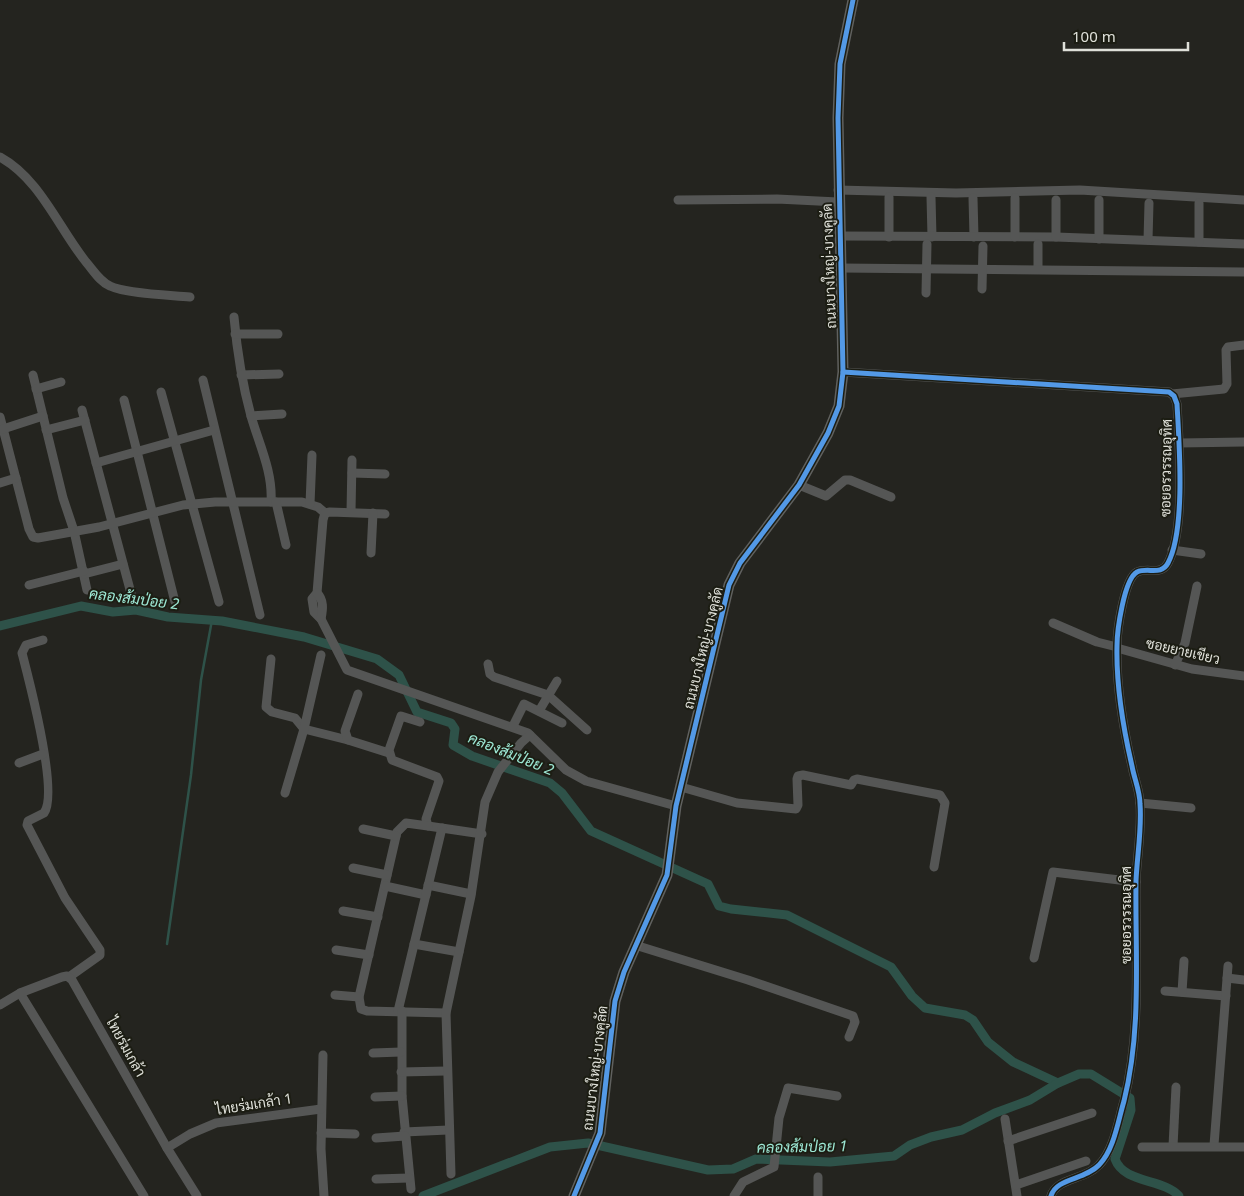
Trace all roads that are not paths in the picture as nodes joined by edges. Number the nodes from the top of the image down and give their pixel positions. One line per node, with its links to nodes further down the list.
1 (852, 0): 3 (street, ถนนบางใหญ่-บางคูลัด)
2 (0, 157): 34 (street)
3 (838, 190): 11 (street); 12 (street, ถนนบางใหญ่-บางคูลัด)
4 (889, 197): 16 (street)
5 (931, 197): 22 (street)
6 (972, 198): 17 (street)
7 (1015, 198): 18 (street)
8 (678, 200): 12 (street)
9 (1056, 200): 19 (street)
10 (1099, 200): 20 (street)
11 (1244, 200)
12 (838, 202): 15 (street, ถนนบางใหญ่-บางคูลัด)
13 (1149, 202): 21 (street)
14 (1199, 203): 23 (street)
15 (840, 236): 16 (street); 27 (street, ถนนบางใหญ่-บางคูลัด)
16 (889, 237): 22 (street)
17 (974, 237): 18 (street); 22 (street)
18 (1015, 237): 19 (street)
19 (1056, 237): 20 (street)
20 (1099, 239): 21 (street)
21 (1148, 240): 23 (street)
22 (929, 241): 30 (street)
23 (1199, 242): 25 (street)
24 (1038, 244): 28 (street)
25 (1244, 244)
26 (983, 246): 29 (street)
27 (841, 268): 30 (street); 39 (street, ถนนบางใหญ่-บางคูลัด)
28 (1038, 268): 29 (street); 31 (street)
29 (982, 269): 30 (street); 32 (street)
30 (926, 270): 33 (street)
31 (1244, 272)
32 (982, 289)
33 (926, 294)
34 (190, 297)
35 (234, 317): 36 (street)
36 (235, 334): 37 (street); 42 (street)
37 (278, 334)
38 (1244, 345): 47 (street)
39 (843, 372): 47 (street); 68 (street, ถนนบางใหญ่-บางคูลัด)
40 (279, 374): 42 (street)
41 (33, 375): 45 (street)
42 (241, 376): 52 (street)
43 (203, 380): 56 (street)
44 (61, 382): 45 (street)
45 (36, 389): 51 (street)
46 (161, 392): 57 (street)
47 (1172, 394): 59 (street, ซอยอรวรรณอุทิศ)
48 (124, 400): 60 (street)
49 (82, 410): 53 (street)
50 (282, 414): 52 (street)
51 (43, 416): 54 (street); 55 (street)
52 (251, 416): 71 (street)
53 (85, 420): 55 (street); 63 (street)
54 (1, 424): 66 (street)
55 (46, 430): 80 (street)
56 (214, 430): 57 (street); 70 (street)
57 (175, 441): 60 (street); 72 (street)
58 (1244, 443): 59 (street)
59 (1179, 444): 82 (street, ซอยอรวรรณอุทิศ)
60 (136, 451): 63 (street); 75 (street)
61 (312, 455): 73 (street)
62 (352, 460): 64 (street)
63 (96, 462): 79 (street)
64 (352, 473): 65 (street); 74 (street)
65 (385, 474)
66 (16, 478): 67 (street); 80 (street)
67 (0, 483)
68 (799, 485): 69 (street); 116 (street, ถนนบางใหญ่-บางคูลัด)
69 (891, 497)
70 (232, 502): 71 (street); 72 (street); 93 (street)
71 (273, 502): 73 (street); 81 (street)
72 (191, 504): 75 (street); 92 (street)
73 (310, 504): 76 (street)
74 (351, 512): 76 (street); 77 (street)
75 (153, 513): 79 (street); 91 (street)
76 (325, 513): 108 (street)
77 (373, 513): 78 (street); 83 (street)
78 (385, 514)
79 (112, 523): 80 (street); 85 (street)
80 (74, 531): 86 (street)
81 (286, 544)
82 (1172, 550): 84 (street); 96 (street, ซอยอรวรรณอุทิศ)
83 (371, 553)
84 (1201, 554)
85 (123, 564): 86 (street); 90 (street)
86 (84, 572): 87 (street); 89 (street)
87 (29, 585)
88 (1197, 586): 100 (street)
89 (87, 590)
90 (132, 597)
91 (175, 602)
92 (219, 602)
93 (260, 615)
94 (1053, 623): 96 (street, ซอยยายเขียว)
95 (43, 640): 114 (street)
96 (1117, 648): 100 (street, ซอยยายเขียว); 118 (street, ซอยอรวรรณอุทิศ)
97 (322, 654): 109 (street)
98 (271, 660): 109 (street)
99 (488, 664): 104 (street)
100 (1175, 665): 101 (street, ซอยยายเขียว)
101 (1244, 676)
102 (557, 681): 104 (street)
103 (358, 694): 112 (street)
104 (548, 695): 105 (street); 110 (street)
105 (539, 711): 107 (street); 108 (street)
106 (420, 722): 113 (street)
107 (562, 723)
108 (513, 726): 111 (street)
109 (304, 729): 112 (street); 117 (street)
110 (587, 730)
111 (530, 735): 119 (street); 124 (street)
112 (348, 740): 113 (street)
113 (389, 753): 121 (street)
114 (43, 754): 115 (street); 144 (street)
115 (19, 763)
116 (681, 787): 119 (street, ถนนบางใหญ่-บางคูลัด); 126 (street)
117 (285, 792)
118 (1140, 803): 120 (street); 129 (street, ซอยอรวรรณอุทิศ)
119 (676, 806): 137 (street, ถนนบางใหญ่-บางคูลัด)
120 (1191, 808)
121 (428, 826): 122 (street); 125 (street)
122 (442, 828): 124 (street); 130 (street)
123 (363, 829): 125 (street)
124 (482, 834): 132 (street)
125 (396, 836): 128 (street)
126 (934, 867)
127 (353, 868): 128 (street)
128 (388, 875): 131 (street)
129 (1136, 882): 141 (street); 194 (street, ซอยอรวรรณอุทิศ)
130 (428, 885): 132 (street); 133 (street)
131 (385, 886): 133 (street); 135 (street)
132 (471, 894): 139 (street)
133 (426, 895): 136 (street)
134 (343, 911): 135 (street)
135 (378, 917): 140 (street)
136 (414, 944): 139 (street); 154 (street)
137 (636, 946): 156 (street); 190 (street, ถนนบางใหญ่-บางคูลัด)
138 (336, 950): 140 (street)
139 (458, 952): 155 (street)
140 (369, 956): 152 (street)
141 (1034, 958)
142 (1184, 961): 148 (street)
143 (1228, 966): 145 (street)
144 (69, 978): 149 (street); 179 (street, ไทยร่มเกล้า)
145 (1227, 978): 146 (street); 151 (street)
146 (1244, 980)
147 (1165, 991): 148 (street)
148 (1182, 992): 151 (street)
149 (20, 993): 153 (street); 187 (street)
150 (335, 995): 152 (street)
151 (1226, 996): 176 (street)
152 (359, 997): 154 (street)
153 (0, 1005)
154 (400, 1011): 155 (street); 157 (street)
155 (446, 1013): 160 (street)
156 (849, 1037)
157 (401, 1052): 158 (street); 161 (street)
158 (373, 1053)
159 (323, 1055): 166 (street)
160 (446, 1071): 161 (street); 169 (street)
161 (402, 1072): 163 (street)
162 (1176, 1086): 175 (street)
163 (402, 1096): 165 (street); 172 (street)
164 (837, 1096): 191 (street)
165 (374, 1097)
166 (321, 1109): 170 (street); 179 (street, ไทยร่มเกล้า 1)
167 (1092, 1113): 174 (street)
168 (1004, 1119): 174 (street)
169 (448, 1130): 172 (street); 181 (street)
170 (321, 1133): 171 (street); 189 (street)
171 (355, 1134)
172 (405, 1134): 173 (street); 183 (street)
173 (376, 1138)
174 (1008, 1142): 185 (street)
175 (1173, 1146): 176 (street); 177 (street)
176 (1214, 1146): 178 (street)
177 (1142, 1147)
178 (1244, 1147)
179 (166, 1148): 188 (street, ไทยร่มเกล้า)
180 (1086, 1161): 185 (street)
181 (451, 1174)
182 (818, 1177): 192 (street)
183 (409, 1178): 184 (street); 186 (street)
184 (376, 1179)
185 (1016, 1185): 193 (street)
186 (411, 1189)
187 (144, 1196)
188 (198, 1196)
189 (324, 1196)
190 (574, 1196)
191 (734, 1196)
192 (818, 1196)
193 (1018, 1196)
194 (1051, 1196)

